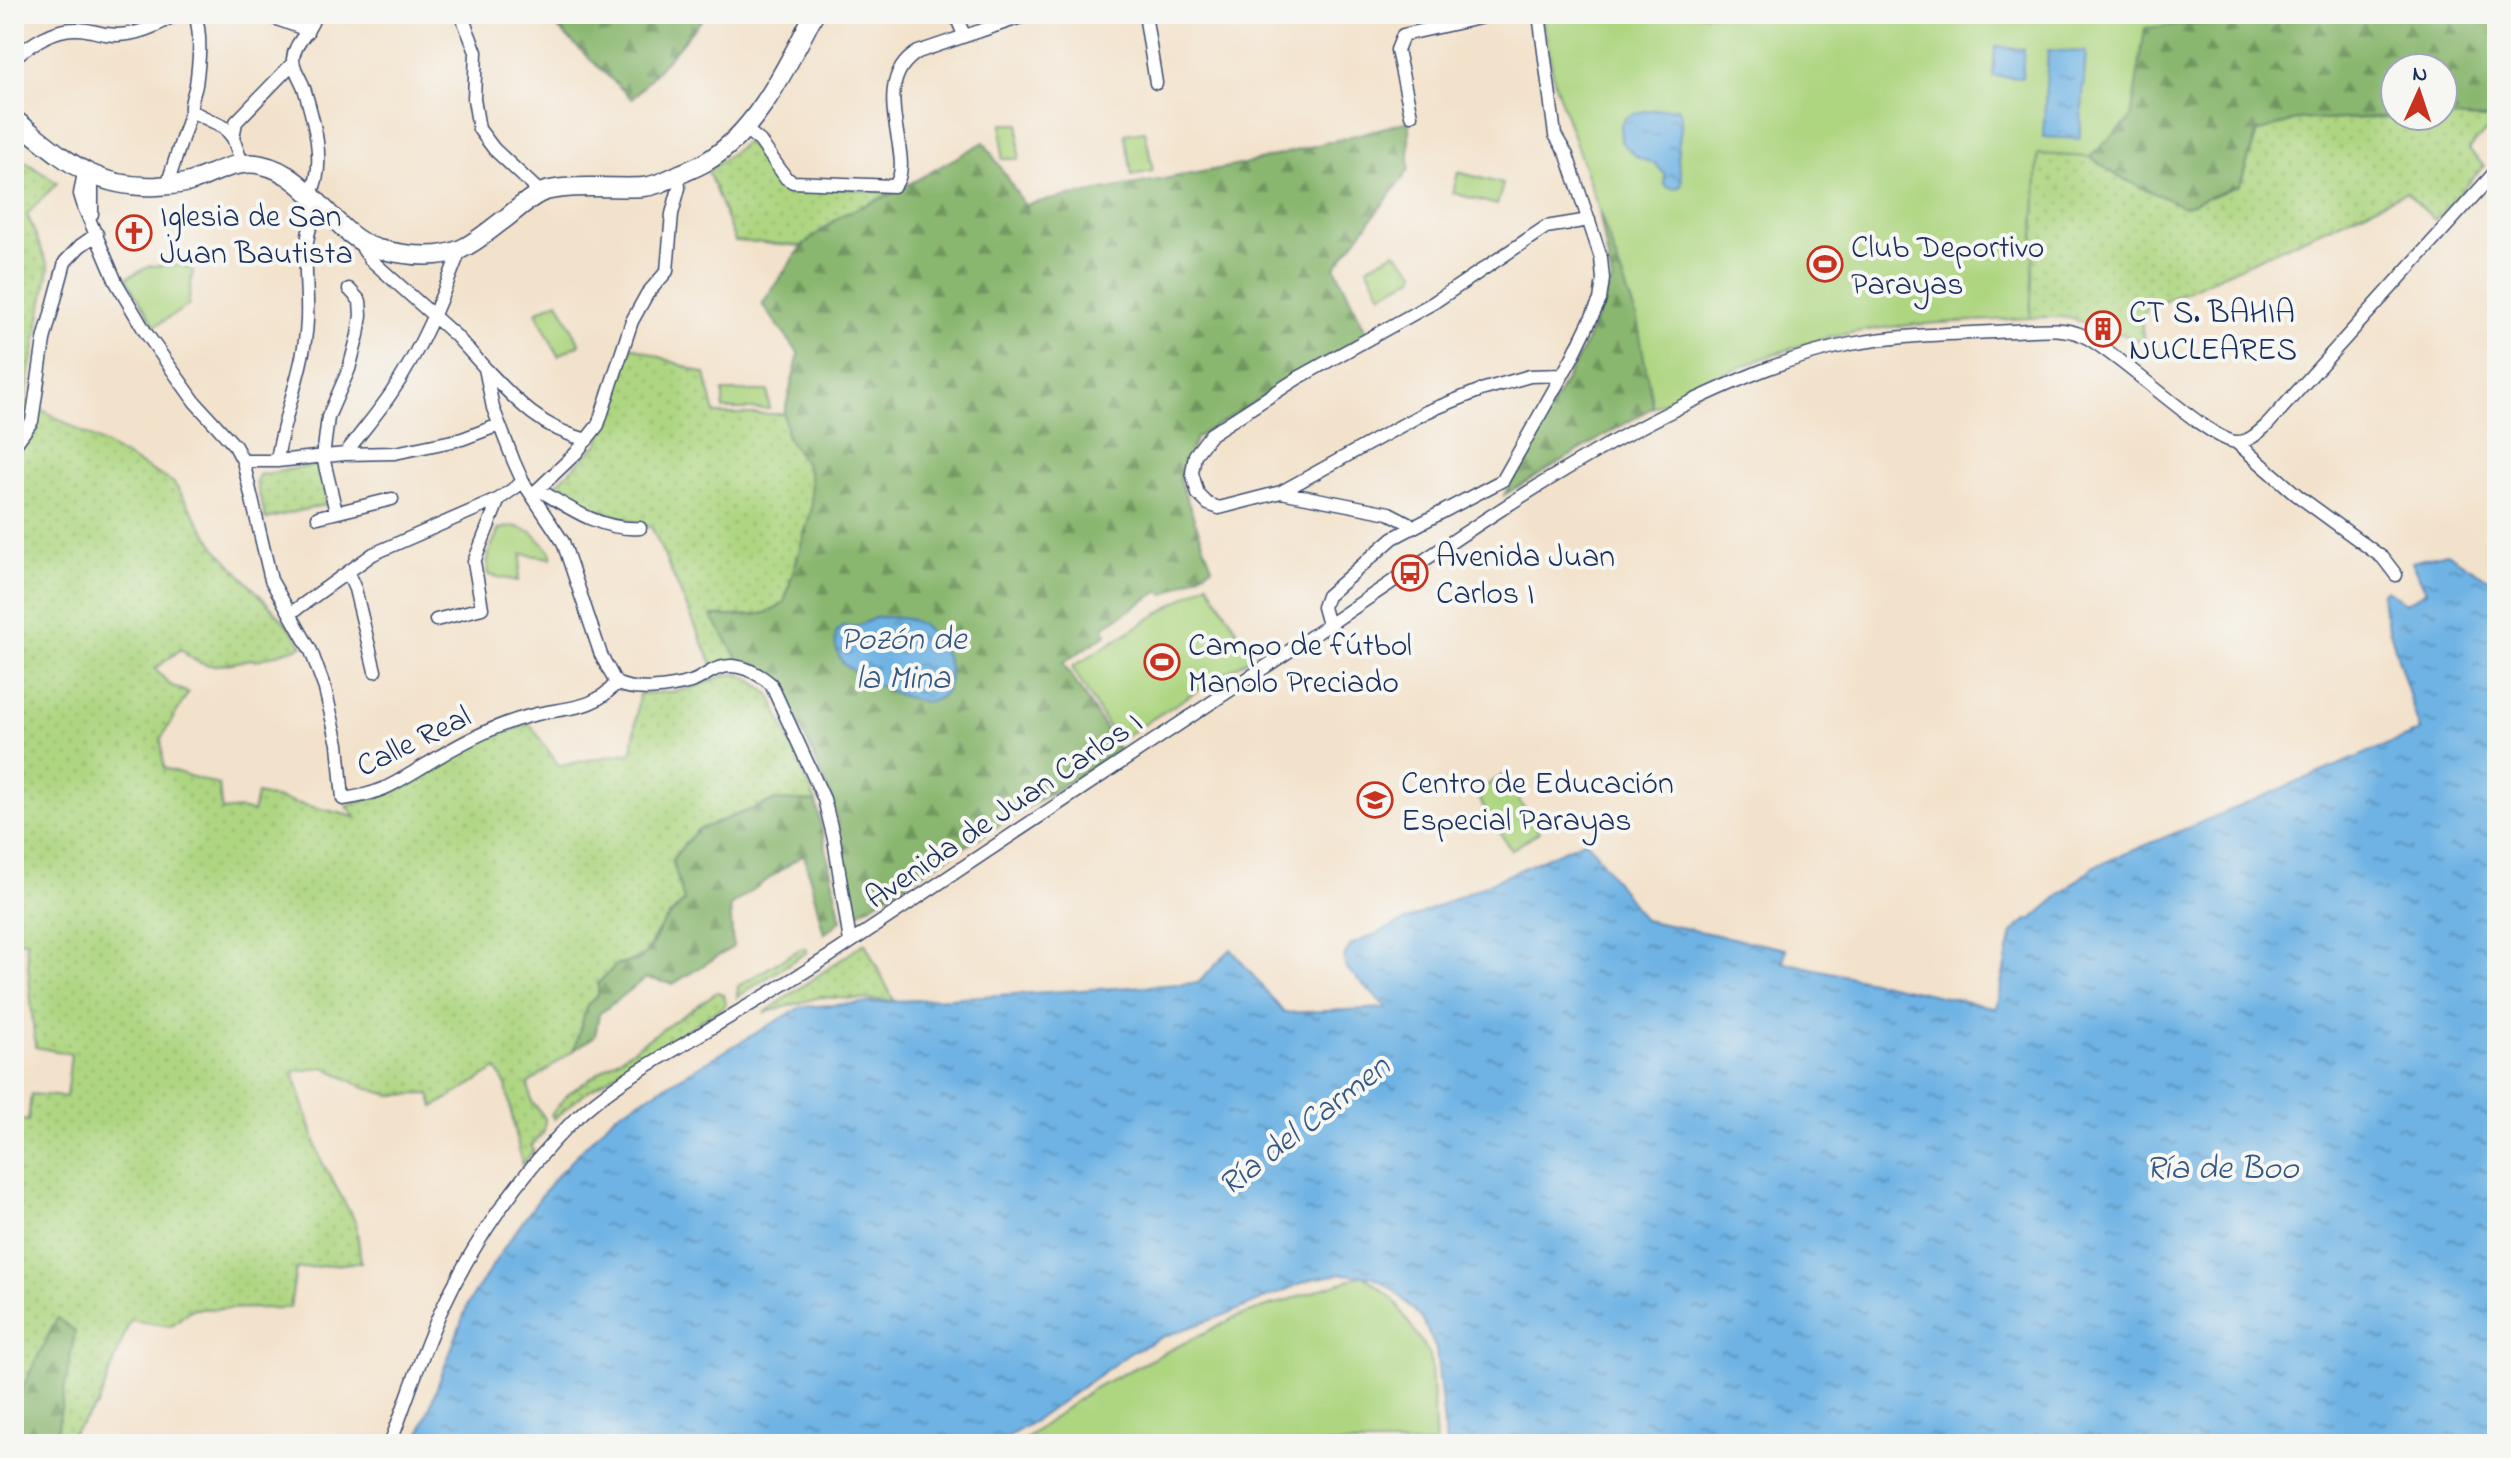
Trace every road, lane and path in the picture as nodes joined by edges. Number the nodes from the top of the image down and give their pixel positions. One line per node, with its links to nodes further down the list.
1 (176, 14): 14 (street)
2 (195, 14): 17 (street)
3 (263, 14): 12 (street)
4 (315, 14): 12 (street)
5 (461, 14): 28 (street)
6 (814, 14): 20 (street)
7 (955, 14): 13 (street)
8 (1145, 14): 16 (street)
9 (1497, 14): 18 (street)
10 (1539, 14): 31 (street)
11 (1027, 15): 13 (street)
12 (307, 33): 15 (street)
13 (964, 35): 20 (street)
14 (14, 57)
15 (293, 63): 21 (street); 30 (street)
16 (1156, 83)
17 (191, 111): 21 (street); 27 (street)
18 (1411, 115)
19 (14, 119): 24 (street)
20 (744, 128): 25 (street)
21 (233, 138): 22 (street)
22 (242, 163): 27 (street); 30 (street)
23 (2497, 170): 41 (street)
24 (86, 174): 26 (street); 29 (street, Calle Real); 32 (street, Calle Real)
25 (678, 175): 28 (street); 40 (street)
26 (114, 183): 27 (street); 29 (street)
27 (167, 185)
28 (541, 193): 34 (street)
29 (92, 196): 32 (street, Calle Real)
30 (316, 199): 33 (street); 46 (street)
31 (1589, 220): 38 (street); 49 (street)
32 (95, 228): 42 (street); 45 (street, Calle Real)
33 (364, 244): 34 (street); 36 (street)
34 (460, 250): 36 (street)
35 (349, 289): 44 (street)
36 (434, 316): 37 (street); 43 (street)
37 (485, 368): 39 (street); 40 (street)
38 (1562, 375): 49 (street); 54 (street)
39 (499, 425): 43 (street); 47 (street)
40 (587, 440): 48 (street)
41 (2236, 442): 57 (street, Avenida de Juan Carlos I); 60 (street, Avenida de Juan Carlos I)
42 (14, 446)
43 (345, 454): 44 (street)
44 (323, 457): 46 (street); 52 (street)
45 (243, 461): 46 (street); 58 (street, Calle Real)
46 (277, 461)
47 (523, 482): 48 (street); 51 (street)
48 (535, 492): 55 (street); 62 (street)
49 (1281, 492): 54 (street)
50 (392, 499): 52 (street)
51 (499, 499): 56 (street); 59 (street)
52 (336, 512): 53 (street)
53 (318, 517)
54 (1414, 526): 60 (street)
55 (640, 528)
56 (348, 573): 58 (street); 61 (street)
57 (2396, 575)
58 (291, 613): 62 (street, Calle Real)
59 (436, 620)
60 (1328, 625): 63 (street, Avenida de Juan Carlos I)
61 (375, 671)
62 (616, 683): 63 (street)
63 (850, 942): 64 (street, Avenida de Juan Carlos I)
64 (390, 1444)

